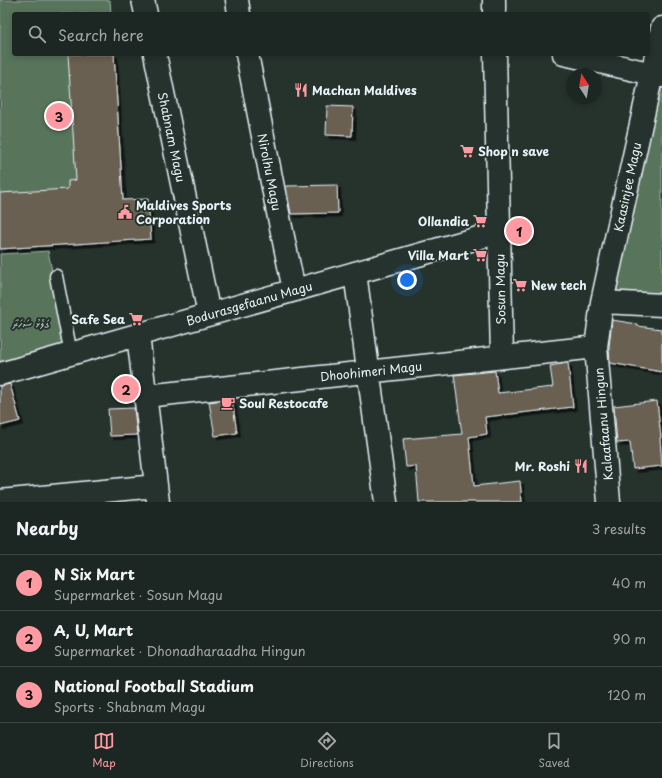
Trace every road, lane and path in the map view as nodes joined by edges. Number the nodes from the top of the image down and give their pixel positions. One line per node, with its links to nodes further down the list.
1 (143, 0): 4 (street)
2 (236, 0): 5 (street)
3 (494, 0): 6 (street)
4 (146, 12)
5 (239, 12)
6 (494, 12)
7 (662, 28): 12 (street, Kaasinjee Magu)
8 (154, 56): 19 (street, Shabnam Magu)
9 (247, 56): 16 (street, Nirolhu Magu)
10 (495, 56): 13 (street, Sosun Magu)
11 (573, 56): 12 (street)
12 (657, 75): 17 (street, Kaasinjee Magu)
13 (499, 232): 14 (street, Bodurasgefaanu Magu); 23 (street, Sosun Magu)
14 (356, 273): 16 (street, Bodurasgefaanu Magu); 24 (street)
15 (56, 276): 22 (lane)
16 (294, 290): 19 (street, Bodurasgefaanu Magu)
17 (602, 302): 18 (street); 21 (street, Kaasinjee Magu)
18 (662, 305)
19 (209, 314): 20 (street, Bodurasgefaanu Magu)
20 (138, 335): 22 (street, Bodurasgefaanu Magu); 26 (street)
21 (596, 347): 23 (street, Dhoohimeri Magu); 30 (street, Kalaafaanu Hingun)
22 (71, 354): 25 (street, Bodurasgefaanu Magu)
23 (502, 357): 24 (street, Dhoohimeri Magu)
24 (369, 371): 26 (street, Dhoohimeri Magu); 29 (street)
25 (0, 374)
26 (146, 396): 27 (street)
27 (157, 494): 28 (street)
28 (0, 501)
29 (386, 502)
30 (609, 502)

